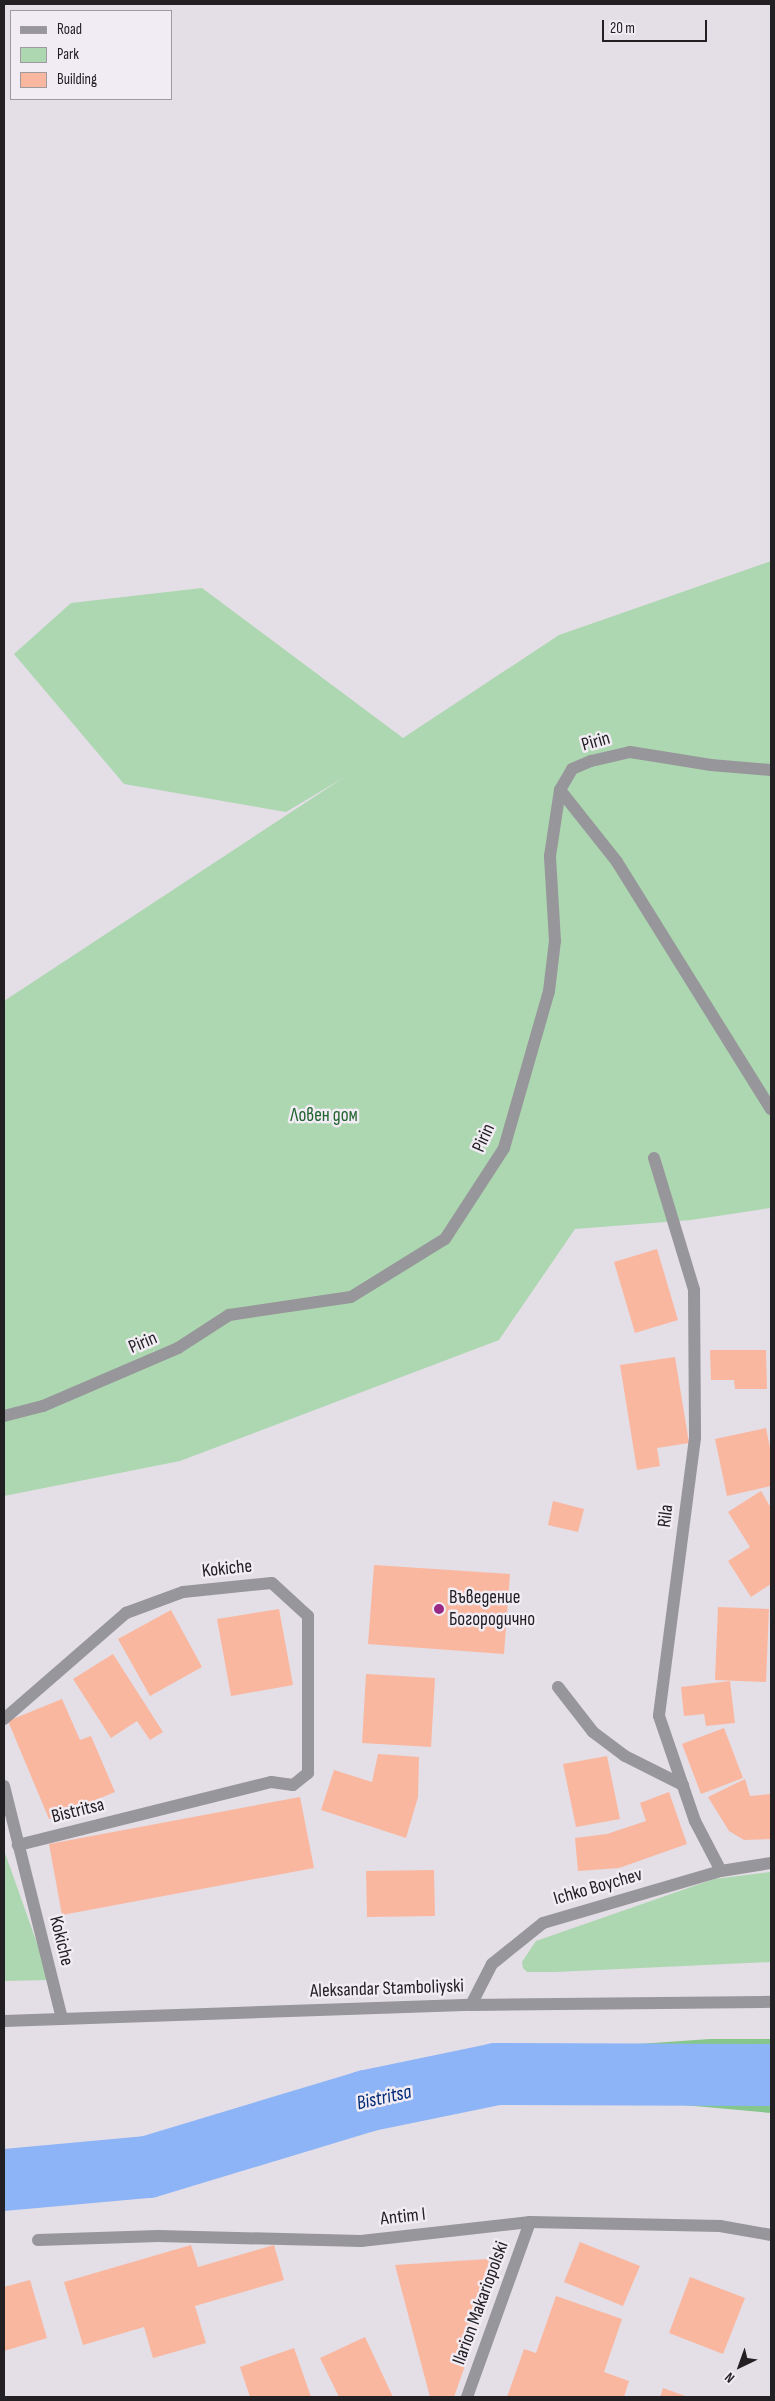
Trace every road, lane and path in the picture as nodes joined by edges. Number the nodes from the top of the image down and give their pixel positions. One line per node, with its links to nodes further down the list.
1 (771, 770): 2 (street, Pirin)
2 (560, 790): 3 (street); 5 (street, Pirin)
3 (771, 1109)
4 (654, 1158): 9 (street, Rila)
5 (4, 1416)
6 (558, 1687): 9 (street)
7 (4, 1719): 8 (street, Kokiche)
8 (293, 1785): 11 (street, Bistritsa)
9 (683, 1785): 13 (street, Rila)
10 (4, 1786): 11 (street, Kokiche)
11 (18, 1845): 16 (street, Kokiche)
12 (771, 1863): 13 (street, Ichko Boychev)
13 (721, 1871): 15 (street, Ichko Boychev)
14 (771, 2002): 15 (street, Aleksandar Stamboliyski)
15 (471, 2005): 16 (street, Aleksandar Stamboliyski)
16 (62, 2019): 17 (street, Aleksandar Stamboliyski)
17 (4, 2021)
18 (530, 2222): 19 (street, Antim I); 20 (street, Antim I); 21 (street, Ilarion Makariopolski)
19 (771, 2235)
20 (38, 2240)
21 (467, 2397)

